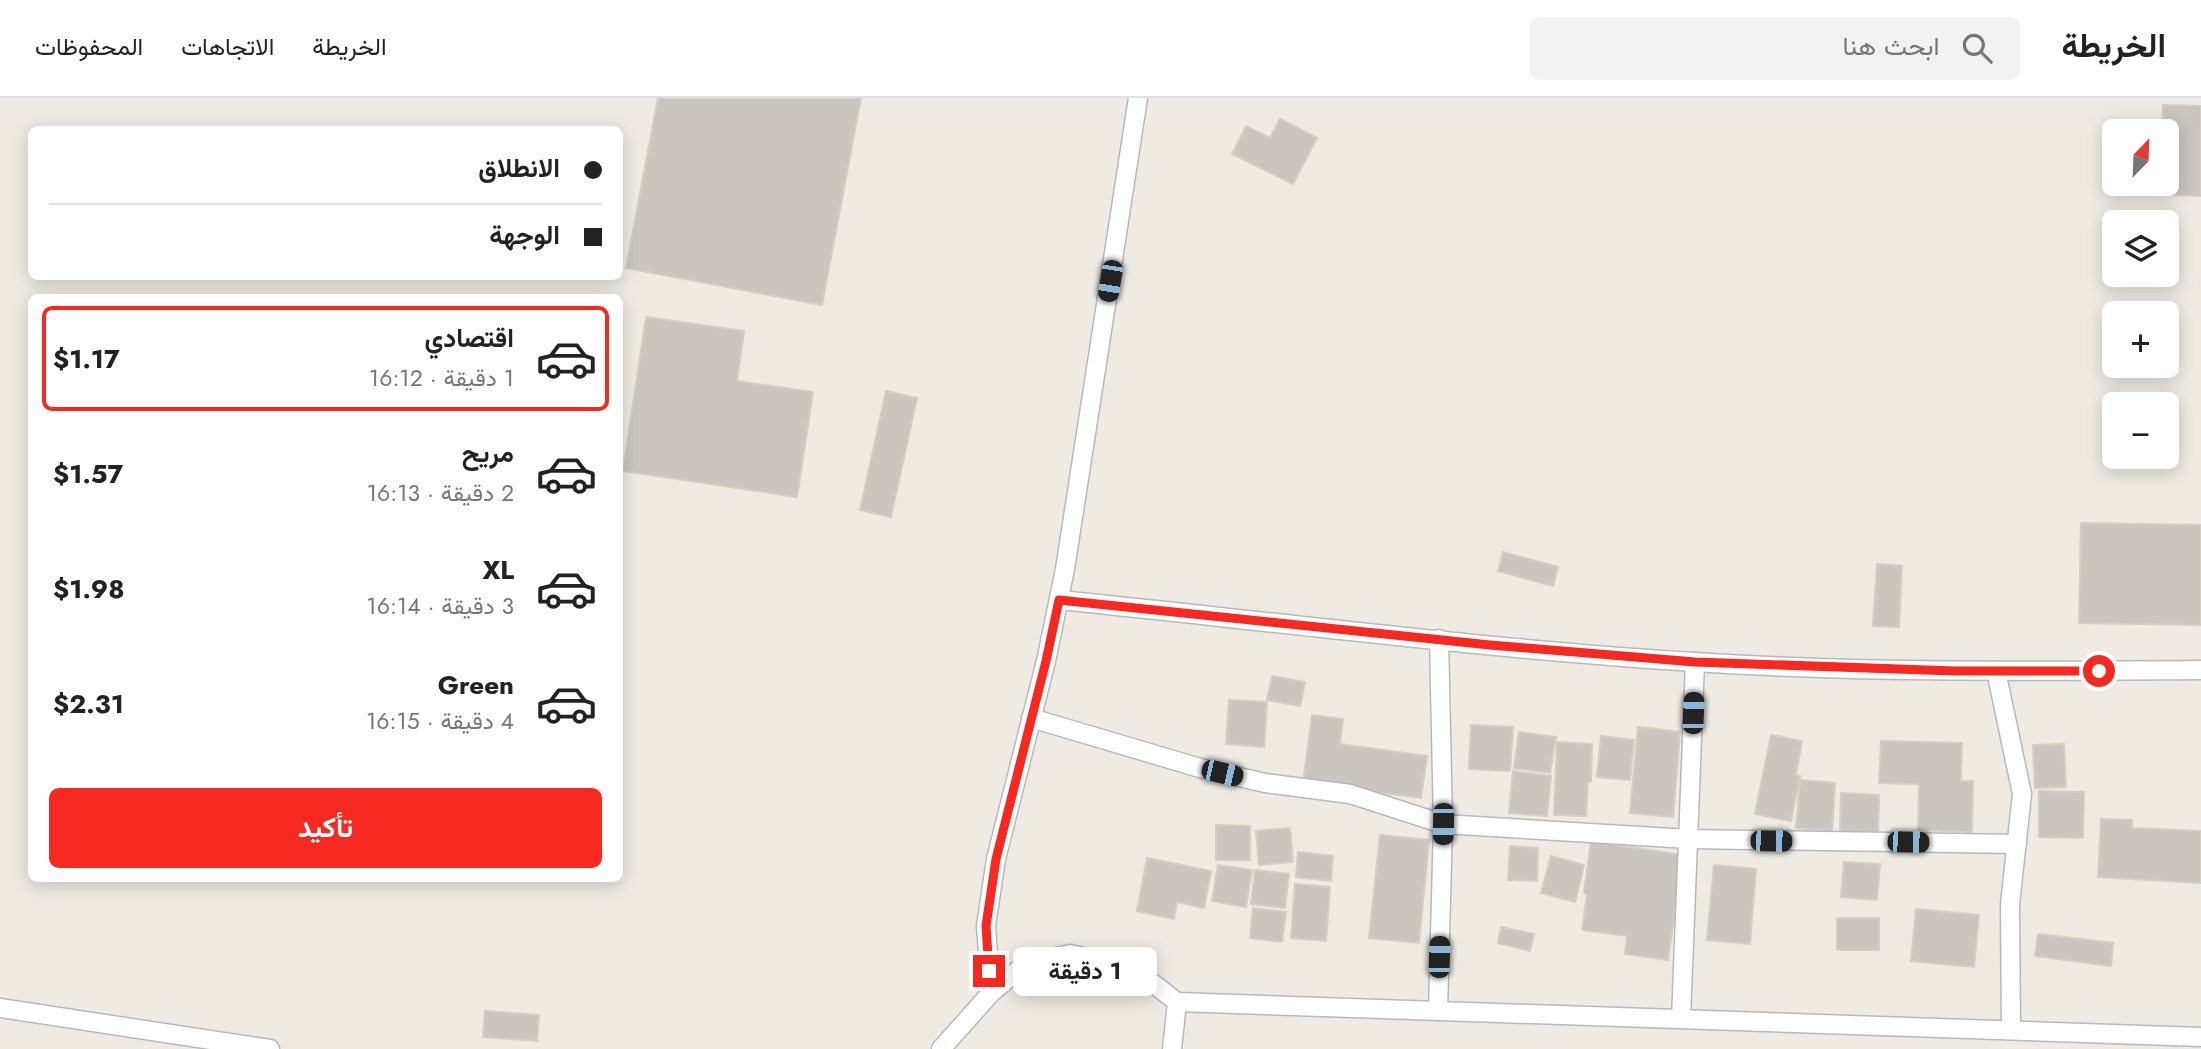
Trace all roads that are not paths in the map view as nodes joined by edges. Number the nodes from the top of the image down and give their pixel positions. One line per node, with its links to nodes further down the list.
1 (1138, 98): 2 (lane)
2 (1059, 600): 3 (lane); 7 (lane)
3 (1438, 639): 4 (lane); 8 (lane)
4 (1695, 662): 6 (lane); 9 (lane)
5 (2201, 670): 6 (lane)
6 (1996, 671): 10 (lane)
7 (1031, 718): 8 (lane); 11 (lane)
8 (1443, 824): 9 (lane); 14 (lane)
9 (1689, 839): 10 (lane); 15 (lane)
10 (2017, 844): 16 (lane)
11 (991, 993): 12 (lane); 19 (lane)
12 (1177, 1002): 14 (lane); 20 (lane)
13 (0, 1008): 18 (lane)
14 (1438, 1011): 15 (lane)
15 (1681, 1019): 16 (lane)
16 (2011, 1030): 17 (lane)
17 (2201, 1037)
18 (270, 1049)
19 (941, 1049)
20 (1172, 1049)

